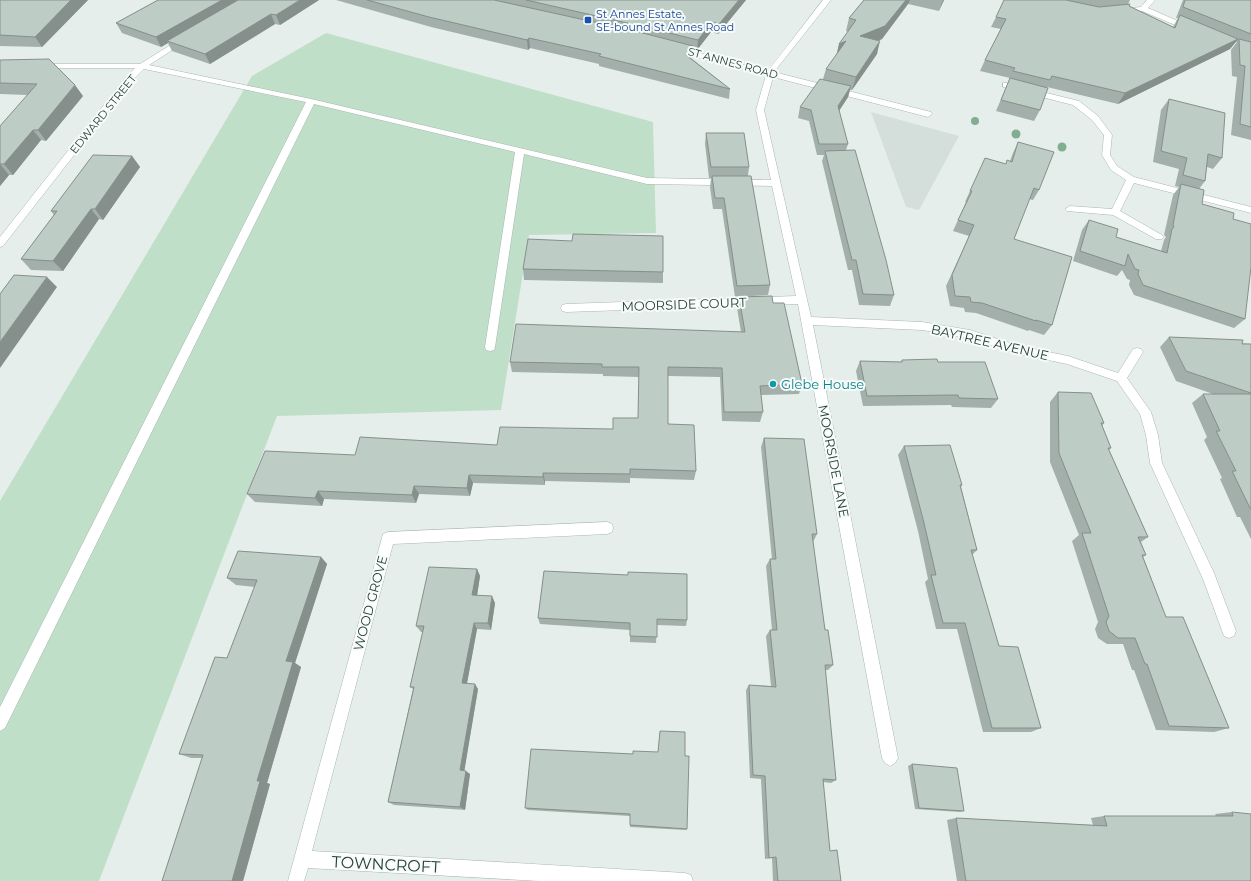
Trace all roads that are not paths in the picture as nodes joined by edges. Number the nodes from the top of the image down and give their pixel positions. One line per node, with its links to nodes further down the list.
1 (827, 0): 10 (street)
2 (1151, 0): 3 (street)
3 (1143, 9): 4 (street); 5 (street)
4 (1115, 12)
5 (1195, 30)
6 (191, 35): 9 (street, EDWARD STREET)
7 (672, 47): 10 (street, ST ANNES ROAD)
8 (32, 66): 9 (street)
9 (142, 66): 12 (street); 21 (street, EDWARD STREET)
10 (770, 73): 13 (street, ST ANNES ROAD); 16 (street, MOORSIDE LANE)
11 (1006, 85): 15 (street)
12 (311, 101): 14 (street); 30 (street)
13 (928, 114)
14 (520, 151): 16 (street); 25 (street)
15 (1131, 179): 18 (street); 19 (street)
16 (776, 183): 22 (street, MOORSIDE LANE)
17 (1070, 209): 19 (street)
18 (1251, 210)
19 (1115, 212): 20 (street)
20 (1159, 237)
21 (0, 244)
22 (802, 300): 23 (street, MOORSIDE COURT); 24 (street, MOORSIDE LANE)
23 (566, 308)
24 (807, 321): 27 (street, BAYTREE AVENUE); 31 (street, MOORSIDE LANE)
25 (490, 347)
26 (1137, 352): 27 (street)
27 (1121, 378): 29 (street)
28 (607, 528): 32 (street, WOOD GROVE)
29 (1229, 631)
30 (0, 722)
31 (890, 758)
32 (302, 859): 33 (street, WOOD GROVE); 34 (street, TOWNCROFT)
33 (296, 881)
34 (685, 881)

